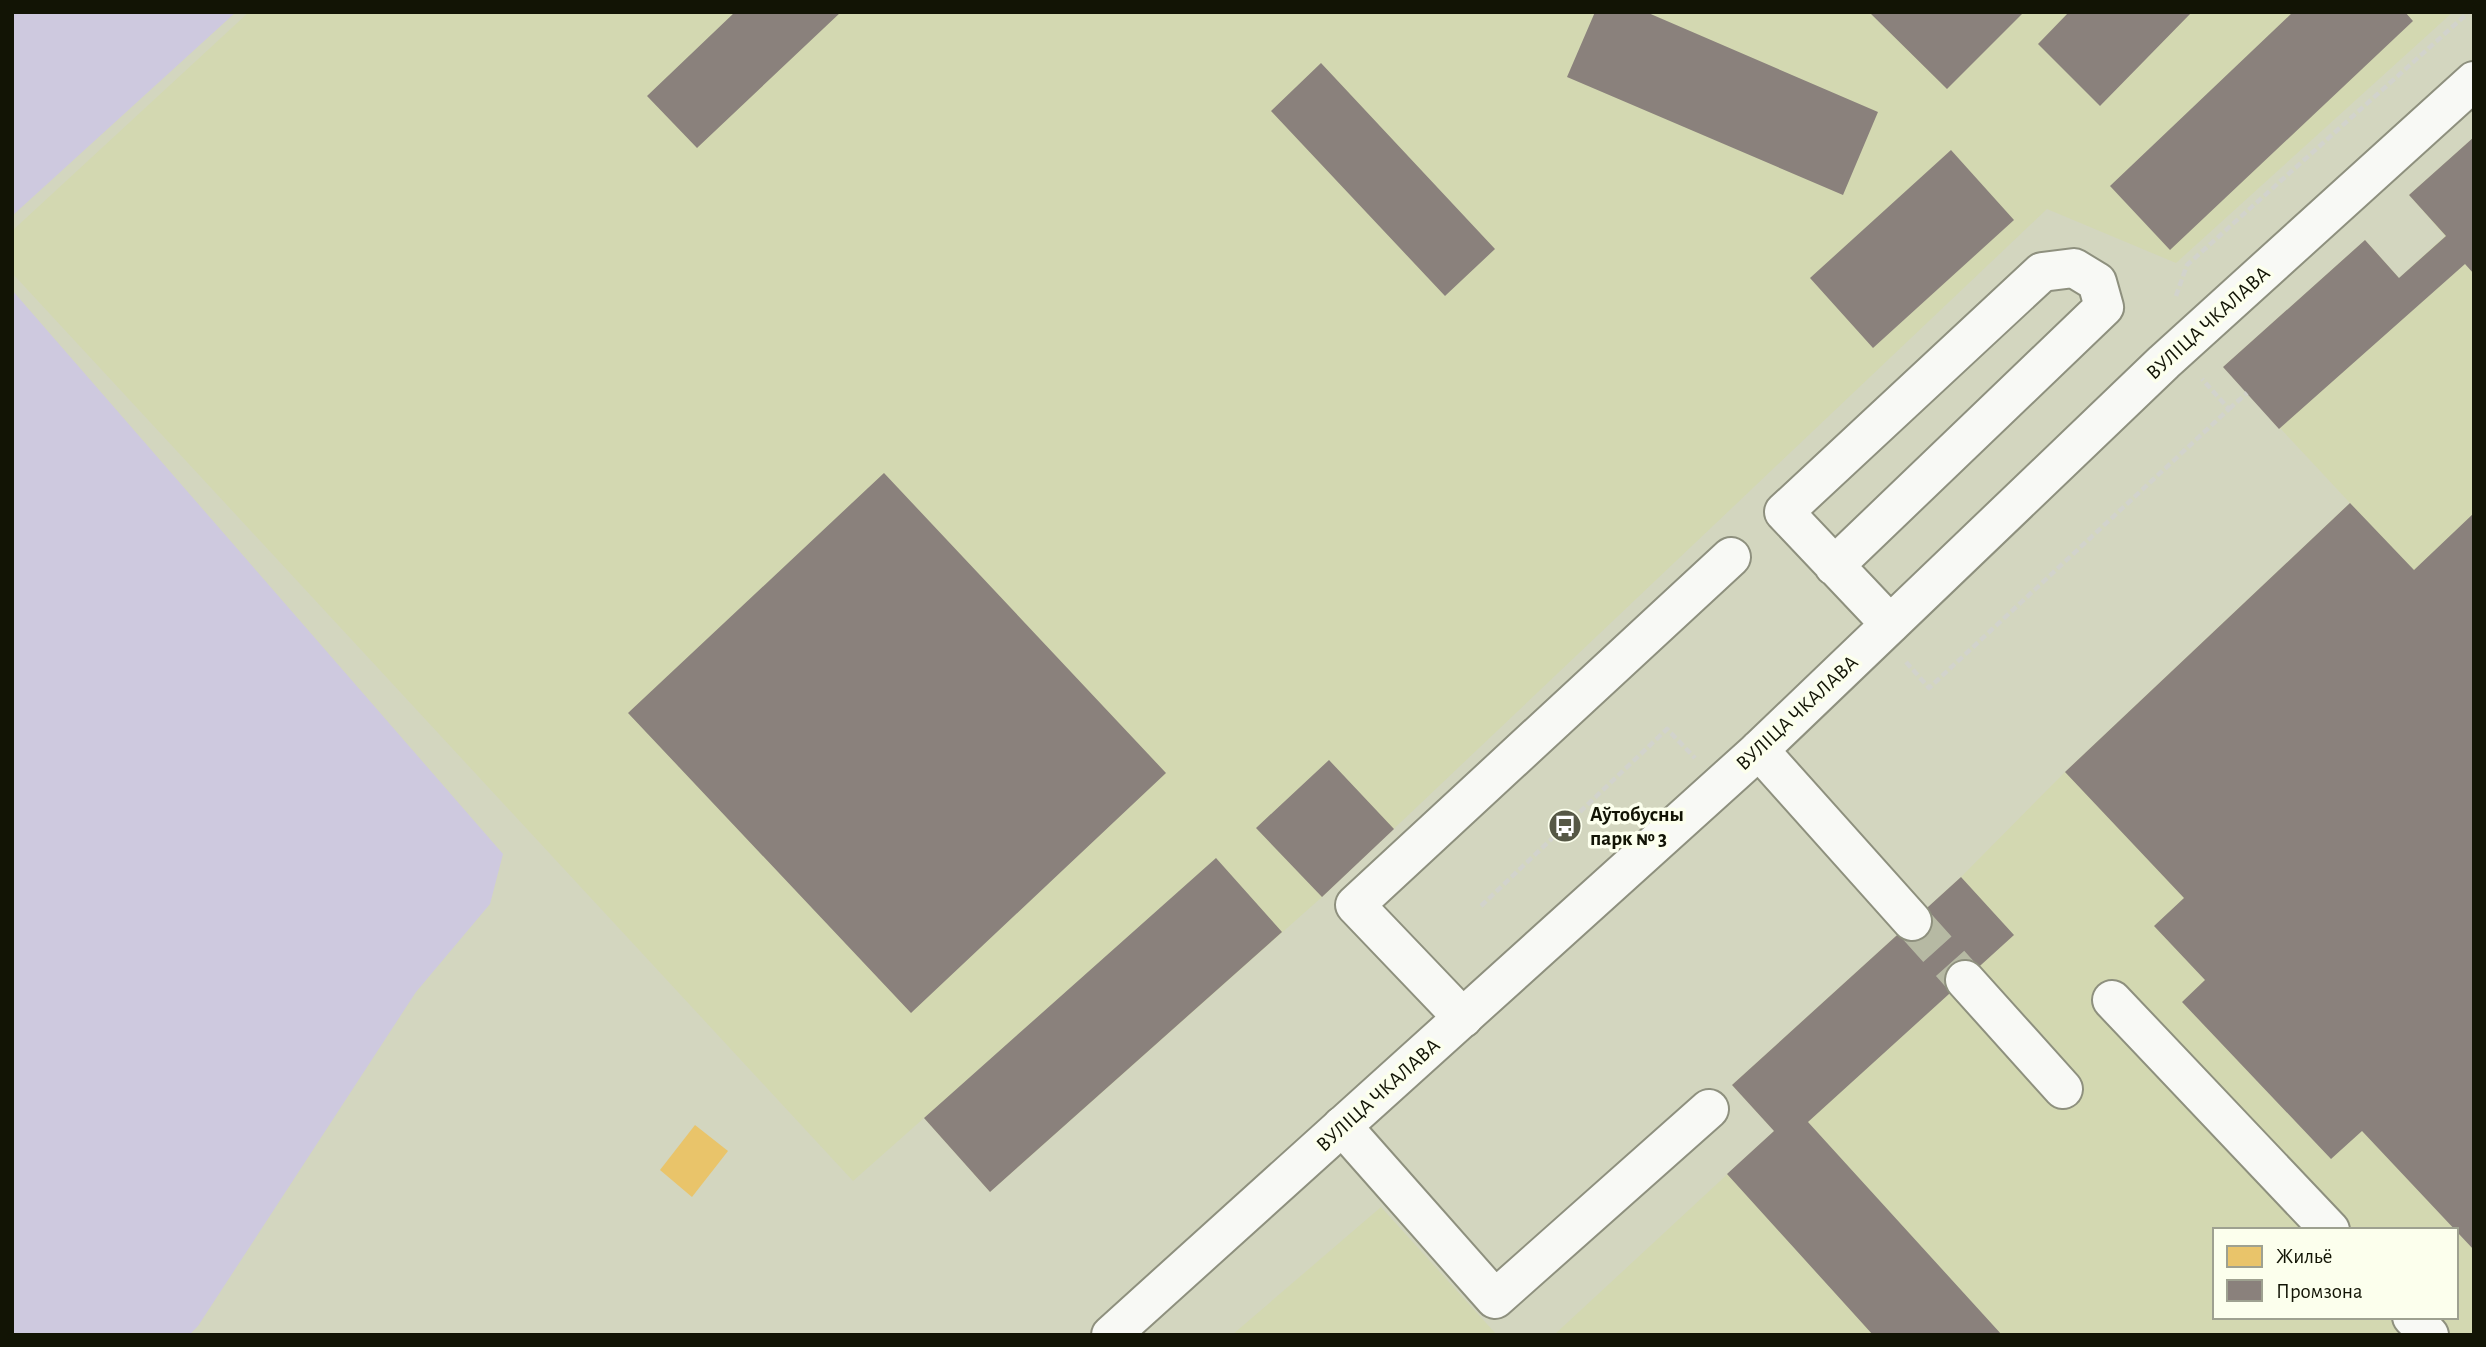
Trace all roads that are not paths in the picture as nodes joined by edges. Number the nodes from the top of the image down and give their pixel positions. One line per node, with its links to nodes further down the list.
1 (2474, 81): 4 (main road, ВУЛІЦА ЧКАЛАВА)
2 (1731, 556): 9 (main road)
3 (1834, 566): 3 (main road); 4 (main road)
4 (1890, 624): 5 (main road, ВУЛІЦА ЧКАЛАВА)
5 (1759, 750): 6 (main road); 9 (main road, ВУЛІЦА ЧКАЛАВА)
6 (1912, 921)
7 (1965, 980): 10 (main road)
8 (2112, 1000): 13 (main road)
9 (1463, 1018): 12 (main road, ВУЛІЦА ЧКАЛАВА)
10 (2063, 1089)
11 (1709, 1109): 12 (main road)
12 (1342, 1126): 15 (main road, ВУЛІЦА ЧКАЛАВА)
13 (2328, 1228)
14 (2414, 1319): 16 (main road)
15 (1111, 1335)
16 (2429, 1335)

